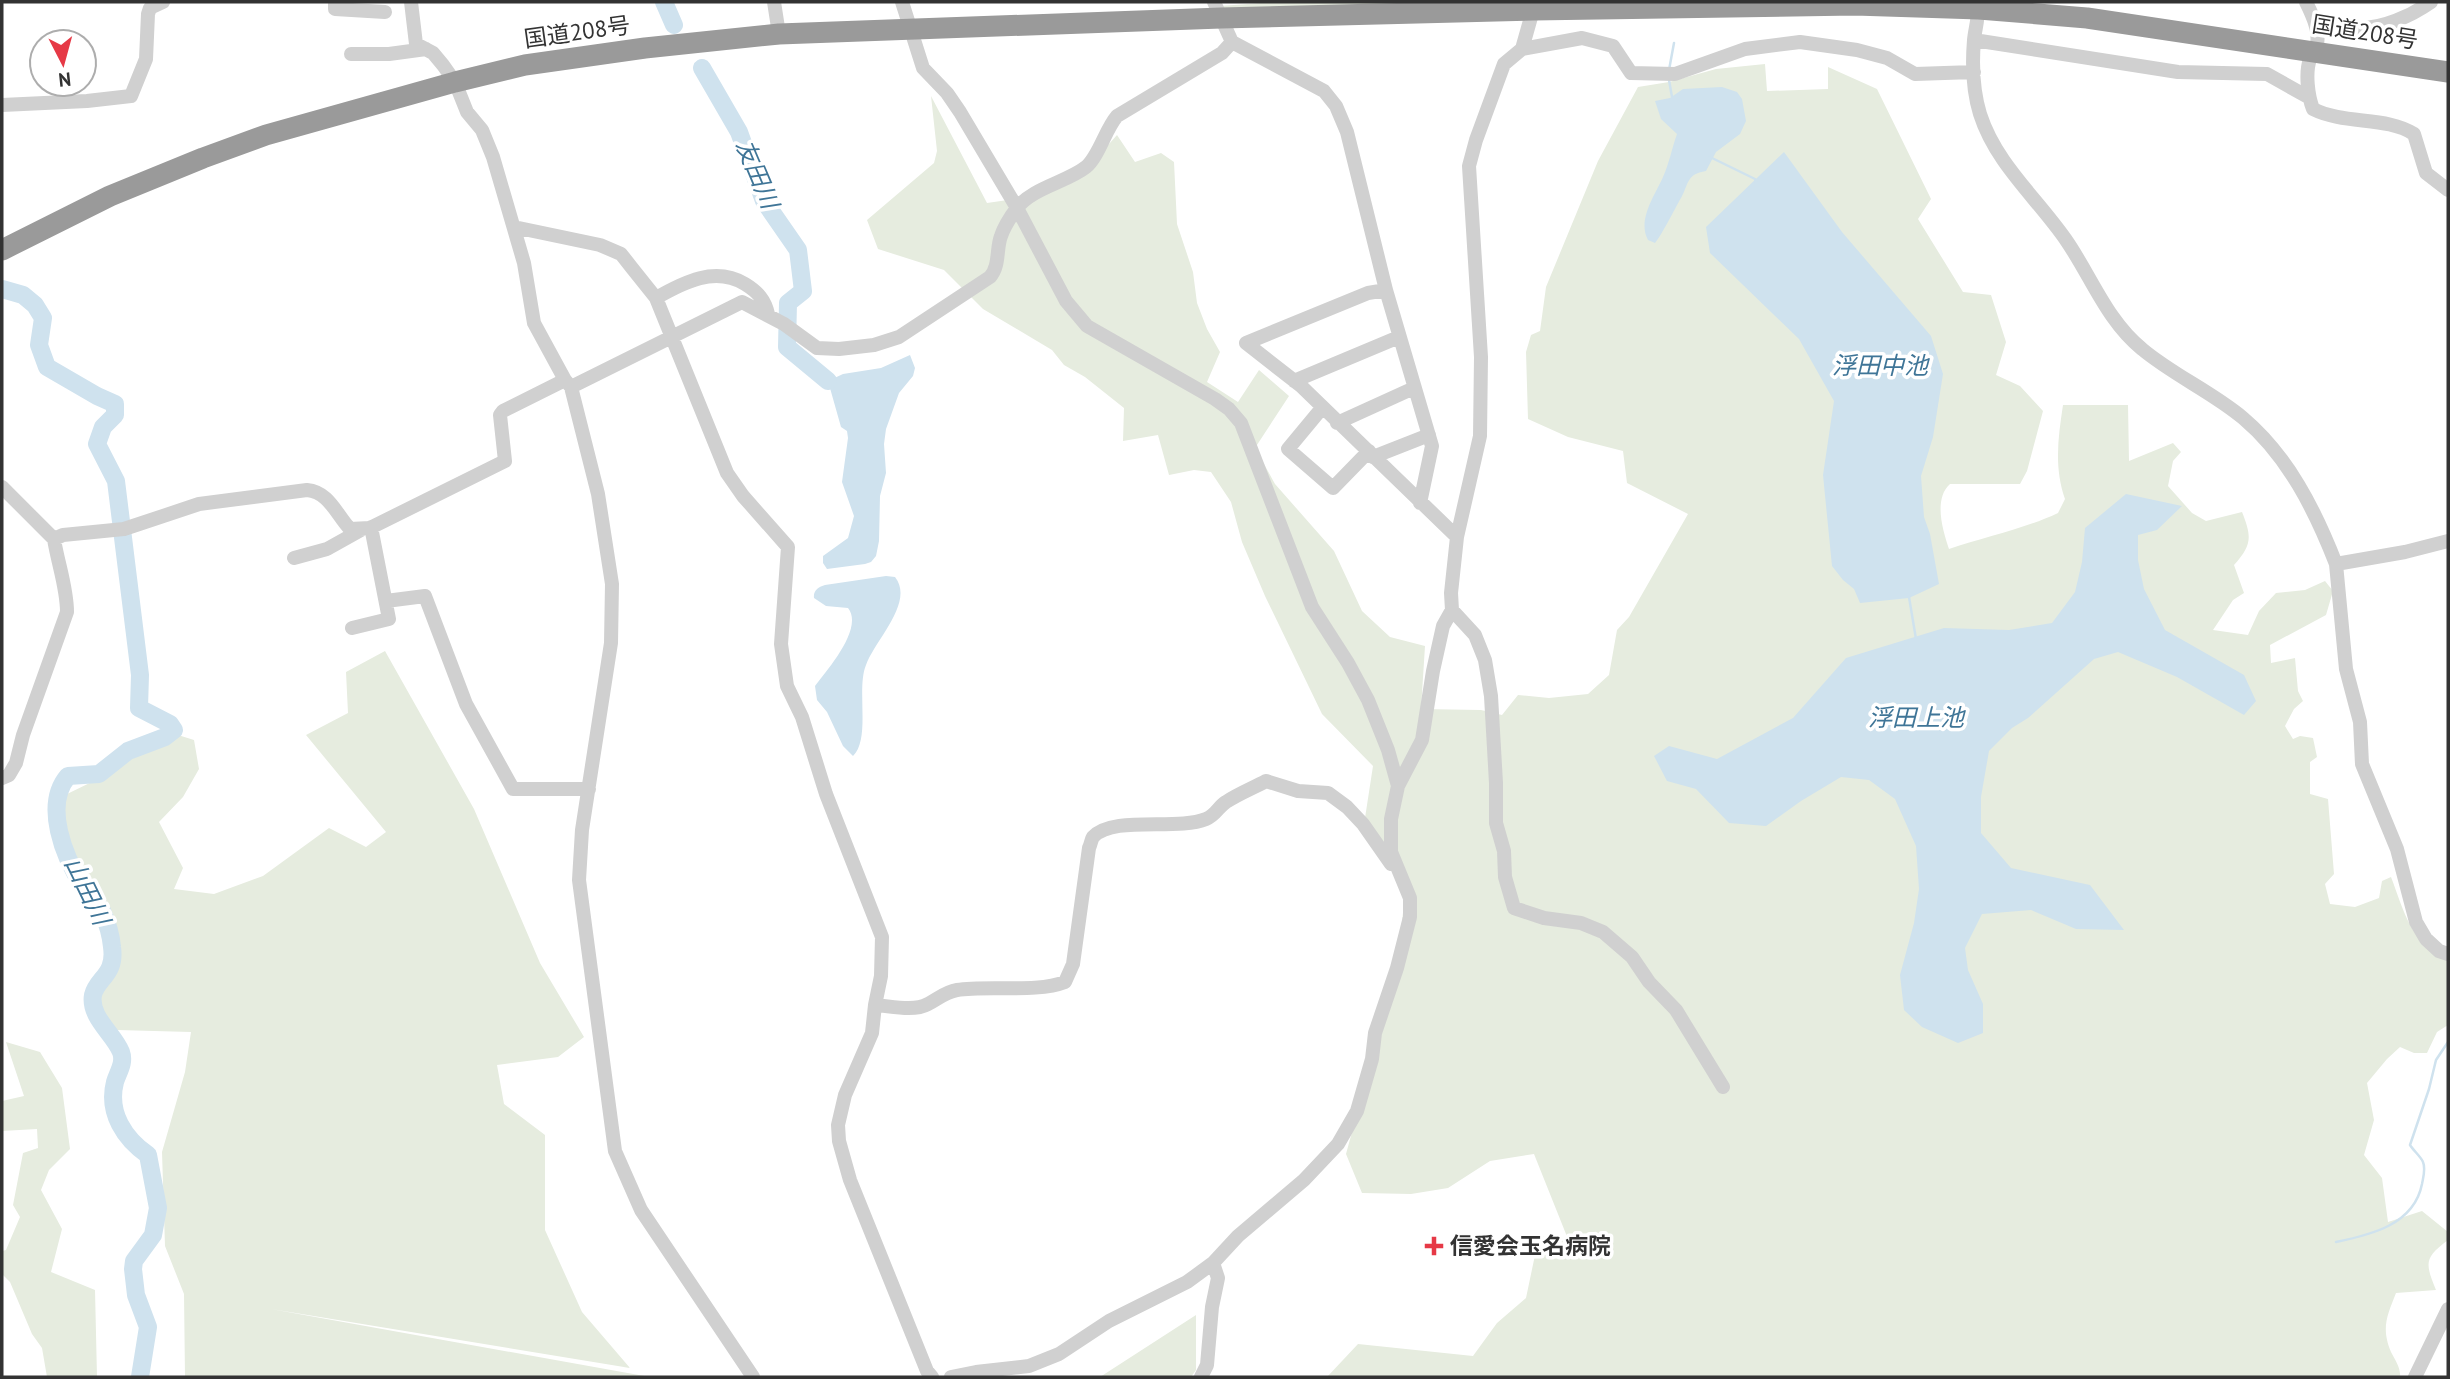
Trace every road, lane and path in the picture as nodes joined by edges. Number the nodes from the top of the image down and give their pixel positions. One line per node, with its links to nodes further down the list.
1 (163, 2): 25 (street)
2 (335, 2): 11 (street)
3 (411, 2): 17 (street)
4 (774, 2): 14 (street)
5 (902, 2): 13 (street)
6 (2305, 2): 12 (street)
7 (2431, 2): 12 (street)
8 (1978, 5): 9 (highway, 国道208号); 15 (street); 19 (highway, 国道208号)
9 (1534, 6): 10 (highway, 国道208号); 18 (street)
10 (1217, 10): 13 (highway, 国道208号); 16 (street)
11 (385, 12)
12 (2314, 17): 19 (street)
13 (909, 29): 14 (highway, 国道208号); 27 (street)
14 (779, 34): 23 (highway, 国道208号)
15 (1974, 40): 21 (street); 24 (street)
16 (1232, 42): 27 (street); 30 (street)
17 (426, 49): 20 (street); 23 (street)
18 (1521, 49): 21 (street); 45 (street)
19 (2316, 51): 22 (highway, 国道208号); 24 (street)
20 (352, 54)
21 (1974, 72): 49 (street)
22 (2448, 72)
23 (454, 82): 28 (street); 29 (highway, 国道208号)
24 (2308, 97): 26 (street)
25 (2, 105)
26 (2448, 190)
27 (1017, 208): 32 (street); 54 (street)
28 (514, 227): 31 (street); 36 (street)
29 (2, 250)
30 (1386, 290): 34 (street); 35 (street)
31 (656, 298): 32 (street); 33 (street)
32 (768, 314): 33 (street)
33 (672, 337): 36 (street); 58 (street)
34 (1399, 337): 35 (street); 37 (street)
35 (1294, 382): 38 (street)
36 (568, 384): 44 (street); 55 (street)
37 (1415, 388): 39 (street); 40 (street)
38 (1322, 408): 39 (street); 41 (street)
39 (1337, 423): 41 (street)
40 (1429, 435): 41 (street); 43 (street)
41 (1371, 454): 43 (street)
42 (2, 487): 46 (street)
43 (1420, 503): 45 (street)
44 (366, 528): 46 (street); 48 (street); 50 (street)
45 (1457, 537): 51 (street)
46 (54, 539): 53 (street)
47 (2448, 541): 49 (street)
48 (294, 558)
49 (2336, 564): 57 (street)
50 (386, 601): 52 (street); 55 (street)
51 (1451, 610): 54 (street); 59 (street)
52 (352, 628)
53 (2, 778)
54 (1398, 786): 56 (street)
55 (589, 789): 62 (street)
56 (1405, 884): 58 (street); 60 (street)
57 (2448, 954)
58 (875, 1004): 63 (street)
59 (1723, 1087)
60 (1213, 1263): 64 (street); 65 (street)
61 (2448, 1309): 66 (street)
62 (753, 1377)
63 (932, 1377)
64 (951, 1377)
65 (1201, 1377)
66 (2415, 1377)

